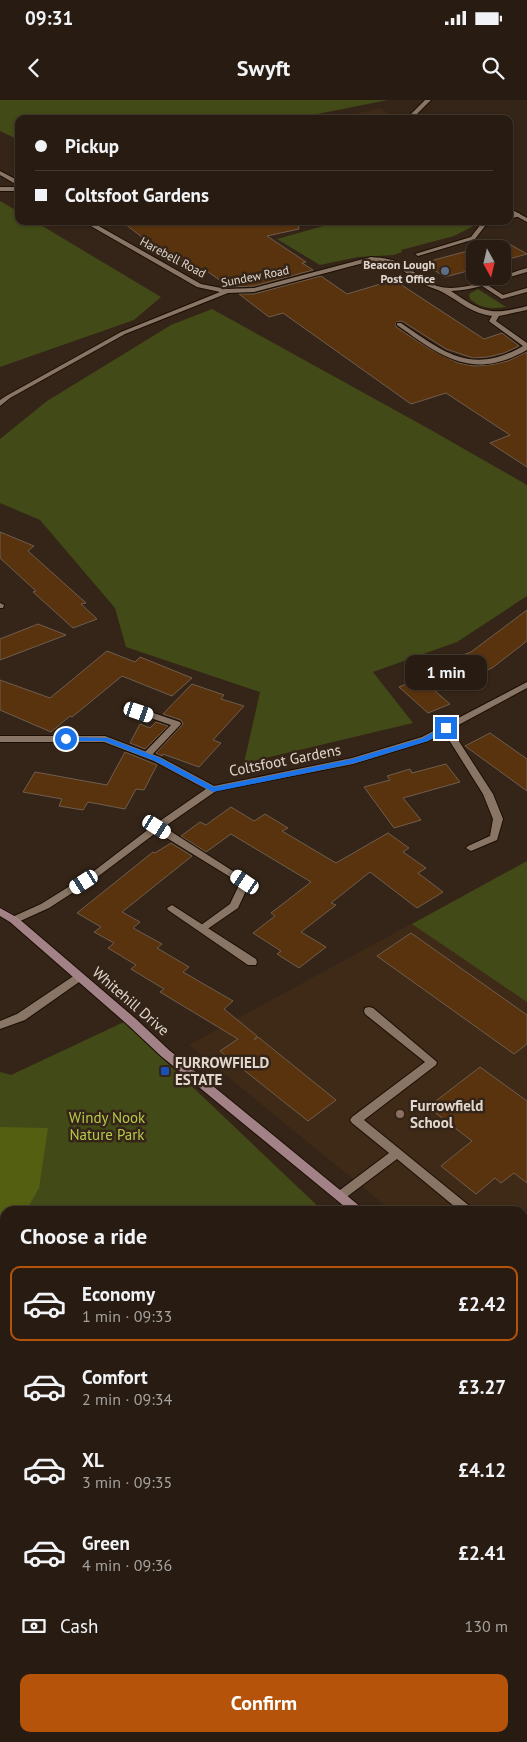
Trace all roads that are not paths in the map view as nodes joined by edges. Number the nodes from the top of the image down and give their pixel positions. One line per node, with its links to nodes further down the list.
1 (428, 100): 2 (street)
2 (413, 115)
3 (0, 173): 4 (street)
4 (15, 182)
5 (0, 189): 6 (street)
6 (15, 189)
7 (513, 212): 8 (street)
8 (518, 215): 9 (street); 10 (street)
9 (513, 217)
10 (527, 220)
11 (92, 225): 20 (street, Harebell Road)
12 (482, 225): 13 (street)
13 (418, 254)
14 (527, 270): 15 (street)
15 (511, 275)
16 (473, 285): 18 (street)
17 (484, 285): 19 (street)
18 (443, 289): 20 (street, Sundew Road); 22 (street)
19 (527, 290)
20 (227, 291): 25 (street, Sundew Road)
21 (527, 308): 22 (street)
22 (497, 314): 24 (street)
23 (400, 324): 24 (street)
24 (527, 346)
25 (0, 404)
26 (527, 686): 28 (street, Coltsfoot Gardens)
27 (127, 707): 30 (street)
28 (446, 728): 31 (street, Coltsfoot Gardens); 33 (street)
29 (0, 739): 30 (street)
30 (147, 755): 31 (street)
31 (213, 789): 32 (street, Coltsfoot Gardens)
32 (157, 827): 36 (street, Coltsfoot Gardens); 37 (street)
33 (471, 848)
34 (172, 908): 37 (street)
35 (0, 910): 36 (street, Whitehill Drive)
36 (14, 920): 39 (street, Whitehill Drive)
37 (202, 928): 38 (street)
38 (252, 962)
39 (78, 977): 41 (street); 43 (street, Whitehill Drive)
40 (369, 1011): 42 (street)
41 (0, 1024)
42 (396, 1153): 43 (street); 45 (street)
43 (340, 1196): 44 (street, Whitehill Drive)
44 (352, 1206)
45 (462, 1206)

